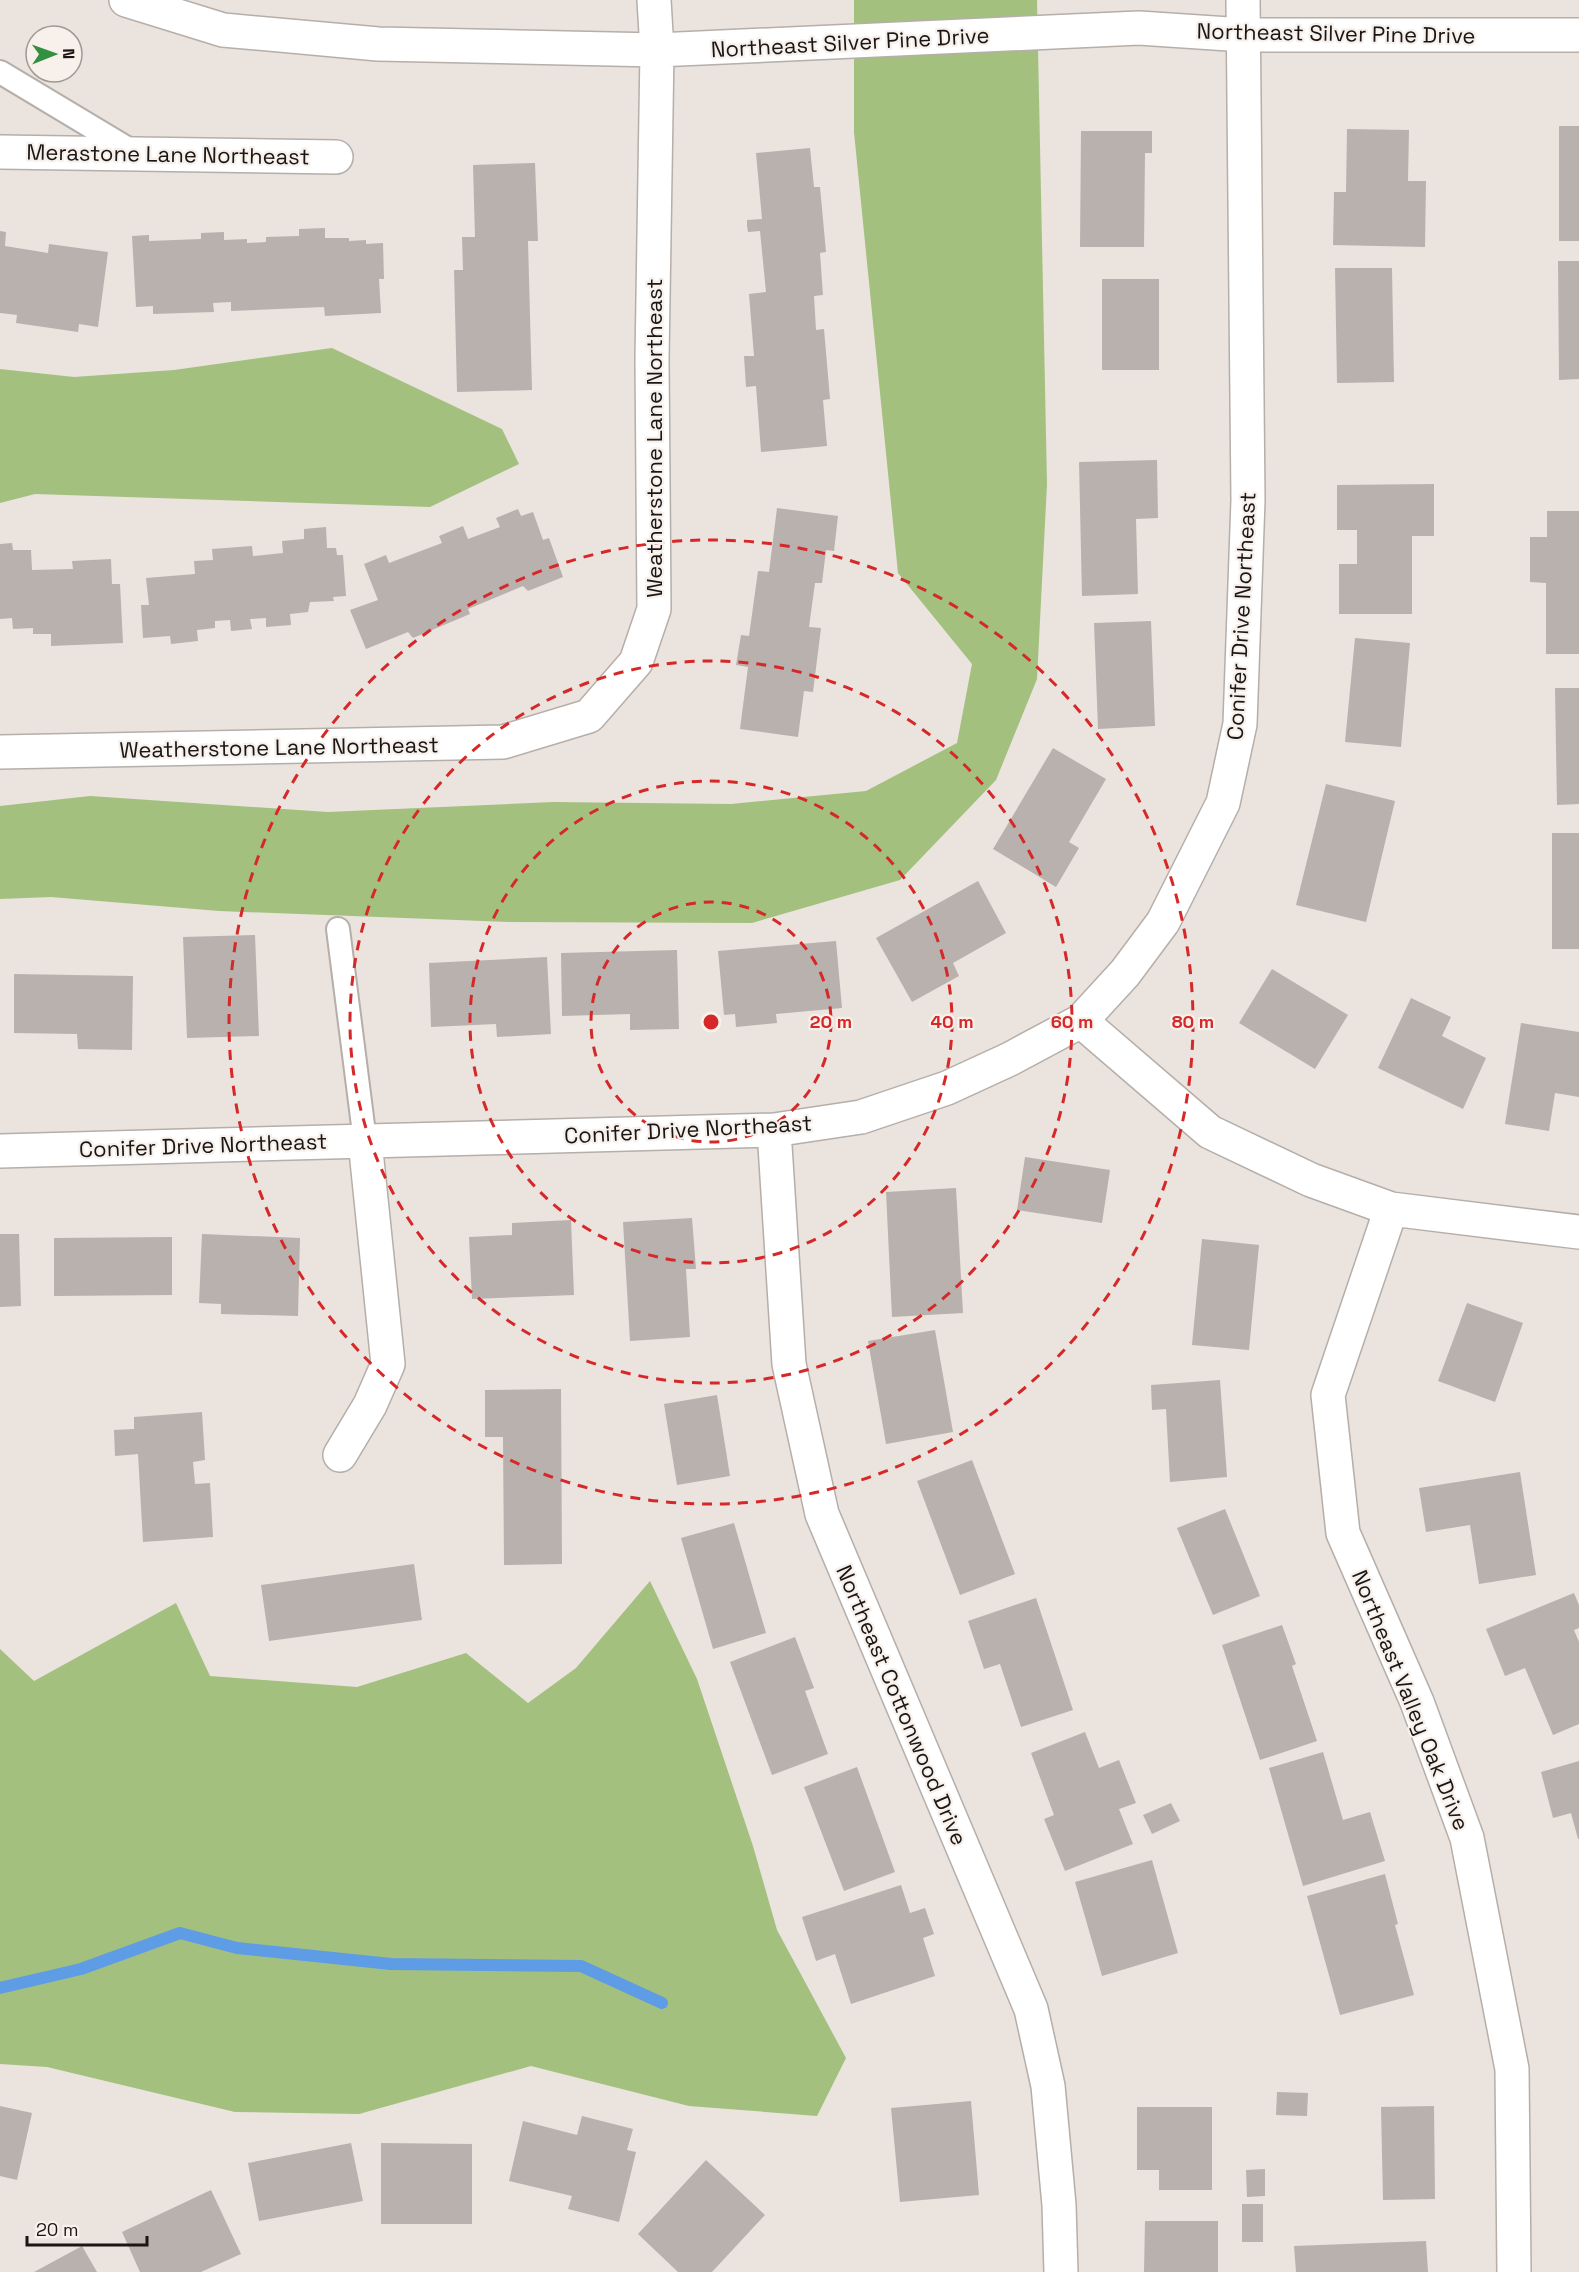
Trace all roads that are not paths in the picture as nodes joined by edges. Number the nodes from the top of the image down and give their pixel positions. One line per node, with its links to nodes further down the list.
1 (126, 0): 6 (street, Northeast Silver Pine Drive)
2 (654, 0): 6 (street, Weatherstone Lane Northeast)
3 (1243, 0): 5 (street, Conifer Drive Northeast)
4 (1579, 34): 5 (street, Northeast Silver Pine Drive)
5 (1244, 35): 6 (street, Northeast Silver Pine Drive); 13 (street, Conifer Drive Northeast)
6 (657, 50): 11 (street, Weatherstone Lane Northeast)
7 (0, 72): 9 (lane)
8 (0, 152): 9 (street, Merastone Lane Northeast)
9 (136, 154): 10 (street, Merastone Lane Northeast)
10 (336, 156)
11 (0, 752)
12 (338, 928): 15 (lane)
13 (1081, 1021): 14 (street, Conifer Drive Northeast); 17 (street)
14 (774, 1130): 15 (street, Conifer Drive Northeast); 20 (street, Northeast Cottonwood Drive)
15 (365, 1141): 16 (street, Conifer Drive Northeast); 19 (street)
16 (0, 1151)
17 (1391, 1209): 18 (street); 21 (street, Northeast Valley Oak Drive)
18 (1579, 1232)
19 (340, 1455)
20 (1061, 2272)
21 (1514, 2272)

